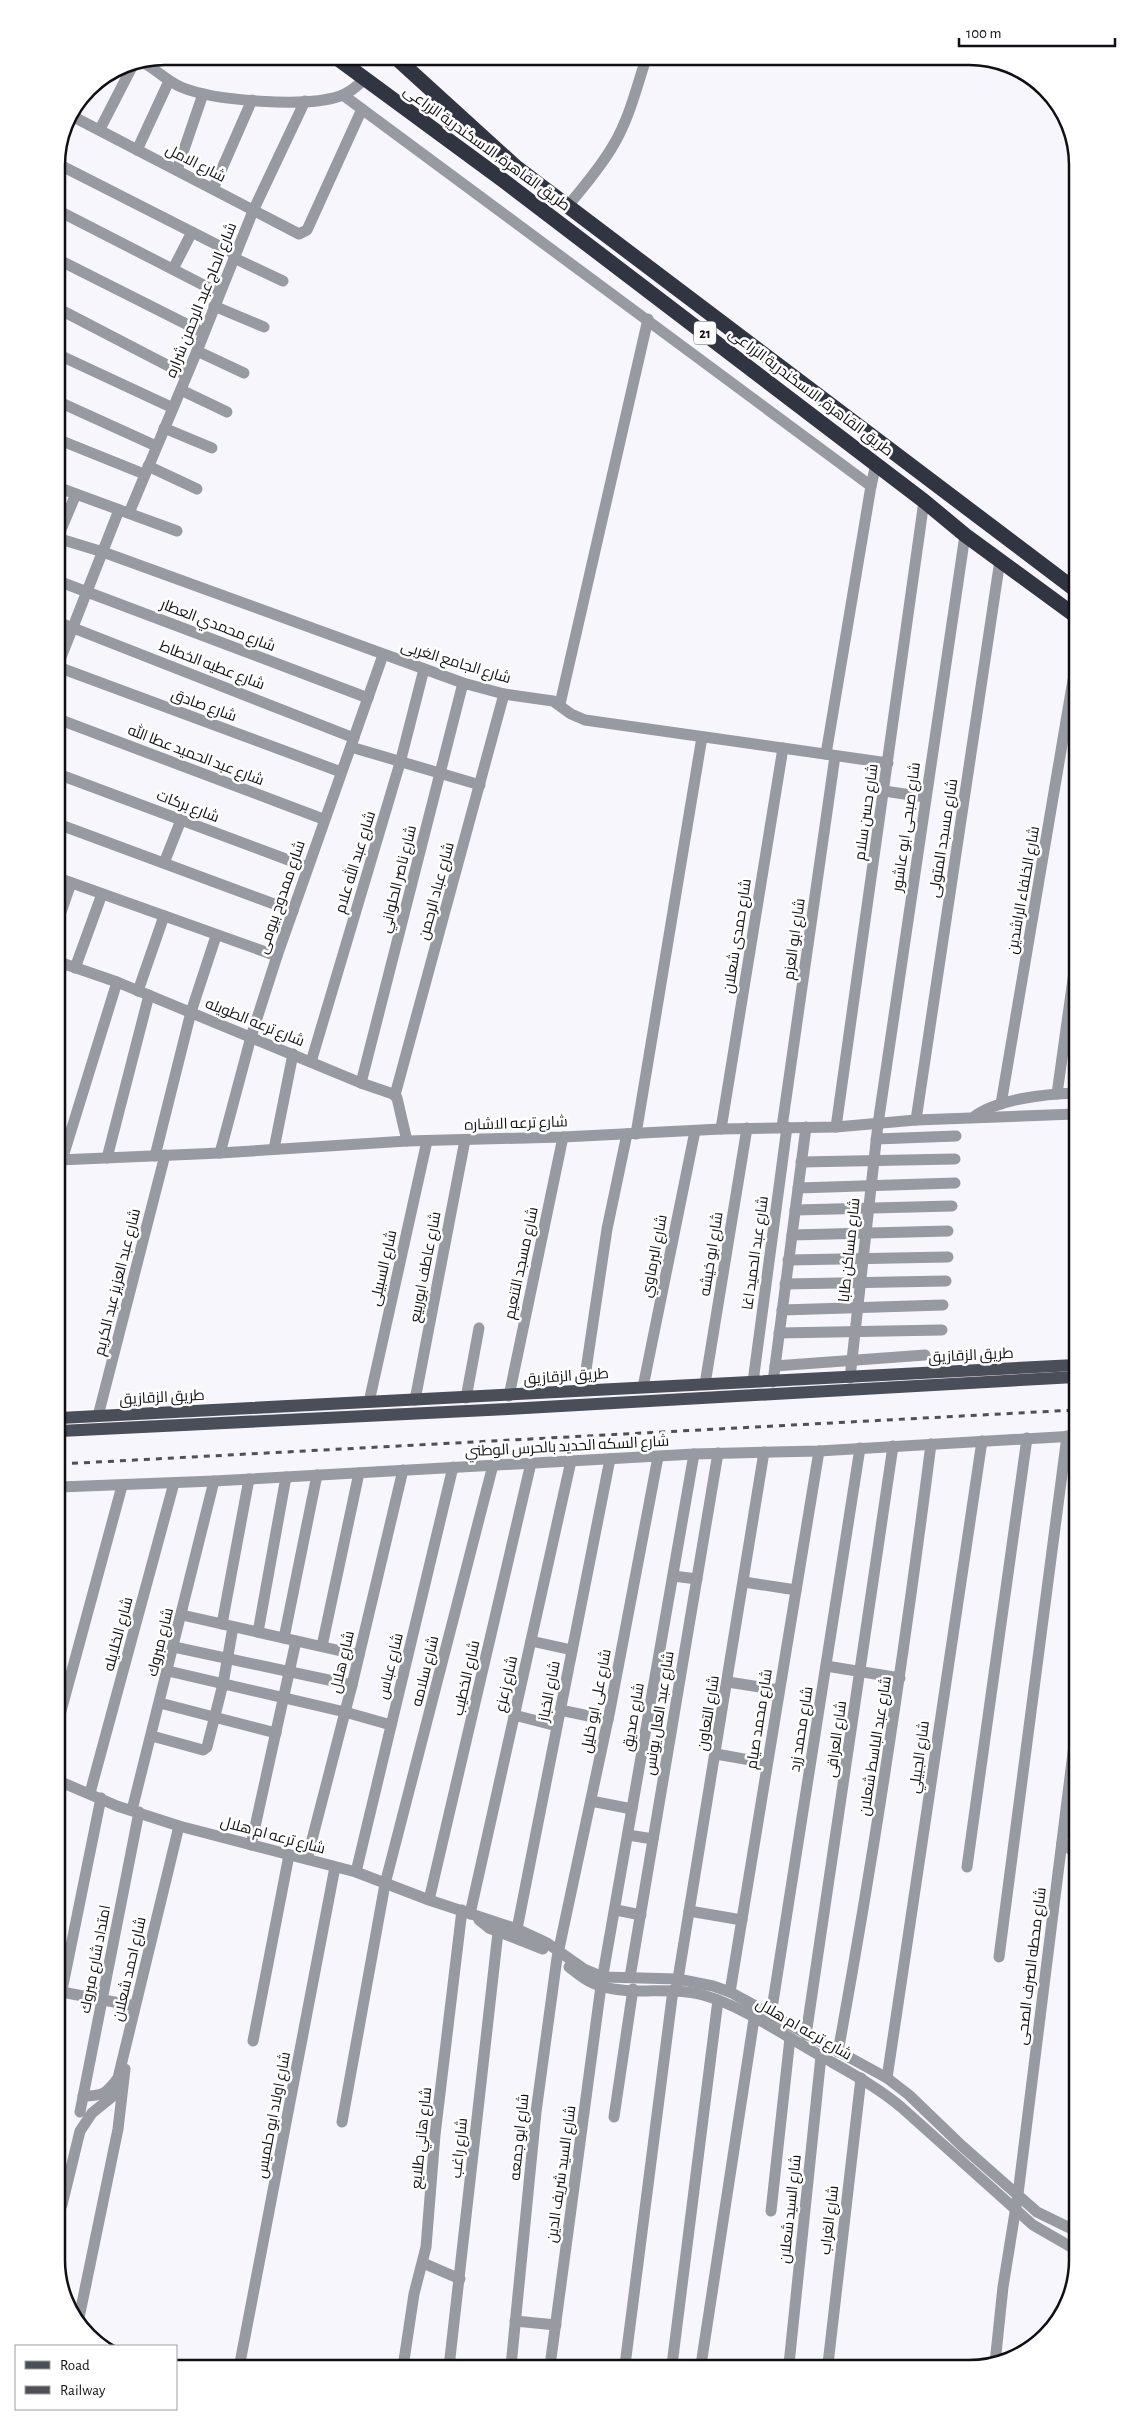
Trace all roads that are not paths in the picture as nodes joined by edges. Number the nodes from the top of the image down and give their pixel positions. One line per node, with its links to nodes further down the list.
1 (346, 65): 6 (highway, طريق القاهرة, الاسكندرية الزراعى / 21)
2 (404, 65): 19 (highway, طريق القاهرة, الاسكندرية الزراعى / 21)
3 (644, 65): 19 (street)
4 (148, 67): 7 (street)
5 (128, 73): 14 (street)
6 (365, 79): 9 (street); 45 (highway, طريق القاهرة, الاسكندرية الزراعى / 21)
7 (169, 82): 8 (street); 15 (street)
8 (203, 94): 10 (street); 17 (street)
9 (343, 95): 11 (street); 12 (street)
10 (252, 100): 11 (street); 18 (street)
11 (305, 101): 20 (street, شارع الحاج عبد الرحمن شراره)
12 (362, 109): 20 (street, شارع الامل); 30 (street)
13 (77, 118): 14 (street, شارع الامل)
14 (100, 129): 15 (street, شارع الامل)
15 (137, 150): 17 (street, شارع الامل)
16 (65, 168): 22 (street)
17 (177, 170): 18 (street, شارع الامل)
18 (213, 189): 20 (street, شارع الامل)
19 (568, 206): 60 (highway, طريق القاهرة, الاسكندرية الزراعى / 21)
20 (253, 211): 23 (street, شارع الحاج عبد الرحمن شراره)
21 (65, 214): 25 (street)
22 (192, 232): 23 (street); 25 (street)
23 (235, 256): 26 (street); 27 (street, شارع الحاج عبد الرحمن شراره)
24 (65, 262): 32 (street)
25 (173, 269): 27 (street)
26 (283, 281)
27 (219, 294): 28 (street, شارع الحاج عبد الرحمن شراره)
28 (214, 306): 31 (street); 32 (street, شارع الحاج عبد الرحمن شراره)
29 (65, 312): 36 (street)
30 (648, 319): 47 (street); 72 (street)
31 (264, 328)
32 (204, 333): 33 (street, شارع الحاج عبد الرحمن شراره)
33 (198, 351): 35 (street); 36 (street, شارع الحاج عبد الرحمن شراره)
34 (65, 358): 39 (street)
35 (244, 373)
36 (186, 376): 37 (street, شارع الحاج عبد الرحمن شراره)
37 (181, 390): 39 (street, شارع الحاج عبد الرحمن شراره); 40 (street)
38 (65, 404): 43 (street)
39 (173, 408): 41 (street, شارع الحاج عبد الرحمن شراره)
40 (227, 412)
41 (164, 428): 43 (street, شارع الحاج عبد الرحمن شراره); 44 (street)
42 (65, 442): 46 (street)
43 (156, 446): 46 (street, شارع الحاج عبد الرحمن شراره)
44 (212, 448)
45 (876, 464): 47 (street, شارع ابو العزم); 51 (highway, طريق القاهرة, الاسكندرية الزراعى / 21)
46 (146, 470): 48 (street); 52 (street, شارع الحاج عبد الرحمن شراره)
47 (871, 486): 78 (street, شارع ابو العزم)
48 (197, 489)
49 (65, 490): 50 (street)
50 (76, 494): 52 (street); 53 (street)
51 (924, 501): 55 (highway, طريق القاهرة, الاسكندرية الزراعى / 21); 80 (street, شارع حسن سلام)
52 (124, 512): 54 (street); 57 (street, شارع الحاج عبد الرحمن شراره)
53 (65, 521)
54 (177, 531)
55 (965, 535): 58 (highway, طريق القاهرة, الاسكندرية الزراعى / 21); 86 (street, شارع صبحى ابو عاشور)
56 (65, 540): 57 (street, شارع الجامع الغربى)
57 (103, 552): 61 (street, شارع الحاج عبد الرحمن شراره); 66 (street, شارع الجامع الغربى)
58 (1000, 560): 62 (highway, طريق القاهرة, الاسكندرية الزراعى / 21); 116 (street, شارع مسجد المتولى)
59 (65, 583): 61 (street, شارع محمدي العطار)
60 (1069, 585)
61 (87, 591): 64 (street, شارع الحاج عبد الرحمن شراره); 71 (street, شارع محمدي العطار)
62 (1069, 611)
63 (65, 624): 64 (street, شارع عطيه الخطاط)
64 (73, 627): 65 (street, شارع الحاج عبد الرحمن شراره); 76 (street, شارع عطيه الخطاط)
65 (65, 648)
66 (382, 655): 68 (street, شارع الجامع الغربى); 71 (street, شارع ممدوح بيومى)
67 (65, 669): 81 (street, شارع صادق)
68 (424, 669): 69 (street, شارع الجامع الغربى); 79 (street, شارع عبد الله علام)
69 (463, 683): 70 (street, شارع الجامع الغربى); 82 (street, شارع ناصر الحلواني)
70 (504, 694): 72 (street, شارع الجامع الغربى); 84 (street, شارع عباد الرحمن)
71 (368, 698): 76 (street, شارع ممدوح بيومى)
72 (560, 704): 75 (street, شارع الجامع الغربى)
73 (1069, 704): 113 (street, شارع الخلفاء الراشدين)
74 (65, 722): 87 (street, شارع عبد الحميد عطا الله)
75 (702, 737): 77 (street, شارع الجامع الغربى); 124 (street)
76 (353, 742): 79 (street, شارع عطيه الخطاط); 81 (street, شارع ممدوح بيومى)
77 (783, 748): 78 (street, شارع الجامع الغربى); 122 (street, شارع حمدى شعلان)
78 (830, 755): 80 (street, شارع الجامع الغربى); 119 (street, شارع ابو العزم)
79 (400, 763): 82 (street, شارع عطيه الخطاط); 108 (street, شارع عبد الله علام)
80 (888, 763): 85 (street, شارع حسن سلام)
81 (341, 772): 87 (street, شارع ممدوح بيومى)
82 (440, 774): 84 (street, شارع عطيه الخطاط); 109 (street, شارع ناصر الحلواني)
83 (65, 777): 88 (street, شارع بركات)
84 (480, 785): 112 (street, شارع عباد الرحمن)
85 (884, 791): 86 (street); 118 (street, شارع حسن سلام)
86 (925, 797): 117 (street, شارع صبحى ابو عاشور)
87 (323, 819): 91 (street, شارع ممدوح بيومى)
88 (181, 820): 90 (street); 91 (street, شارع بركات)
89 (65, 827): 90 (street)
90 (164, 863): 96 (street)
91 (307, 867): 96 (street, شارع ممدوح بيومى)
92 (65, 881): 93 (street)
93 (71, 883): 94 (street); 95 (street)
94 (102, 894): 97 (street); 101 (street)
95 (65, 901)
96 (293, 911): 99 (street, شارع ممدوح بيومى)
97 (164, 916): 98 (street); 103 (street)
98 (216, 936): 99 (street); 105 (street, شارع عبد العزيز عبد الكريم)
99 (277, 956): 106 (street, شارع ممدوح بيومى)
100 (65, 964): 101 (street, شارع ترعه الطويله)
101 (75, 968): 102 (street, شارع ترعه الطويله)
102 (117, 982): 103 (street, شارع ترعه الطويله); 131 (street)
103 (144, 993): 105 (street, شارع ترعه الطويله); 135 (street)
104 (1069, 1008): 111 (street)
105 (191, 1012): 106 (street, شارع ترعه الطويله); 134 (street, شارع عبد العزيز عبد الكريم)
106 (251, 1037): 107 (street, شارع ترعه الطويله); 133 (street, شارع ممدوح بيومى)
107 (293, 1054): 108 (street, شارع ترعه الطويله); 132 (street)
108 (311, 1062): 109 (street, شارع ترعه الطويله)
109 (361, 1083): 112 (street, شارع ترعه الطويله)
110 (1069, 1093): 111 (street, شارع ترعه الاشاره)
111 (1057, 1094): 113 (street, شارع ترعه الاشاره)
112 (395, 1095): 129 (street)
113 (1001, 1104): 115 (street, شارع ترعه الاشاره)
114 (1069, 1114): 115 (street, شارع ترعه الاشاره)
115 (973, 1117): 116 (street, شارع ترعه الاشاره)
116 (916, 1120): 117 (street, شارع ترعه الاشاره)
117 (878, 1124): 118 (street, شارع ترعه الاشاره); 127 (street, شارع مساكن طابا)
118 (836, 1126): 120 (street, شارع ترعه الاشاره)
119 (785, 1127): 120 (street, شارع ترعه الاشاره); 121 (street, شارع ترعه الاشاره); 168 (street, شارع عبد الحميد اغا)
120 (806, 1127): 138 (street)
121 (747, 1128): 122 (street, شارع ترعه الاشاره); 170 (street, شارع ابو خيشه)
122 (721, 1129): 123 (street, شارع ترعه الاشاره)
123 (695, 1131): 124 (street, شارع ترعه الاشاره); 171 (street, شارع البرماوي)
124 (631, 1134): 126 (street, شارع ترعه الاشاره); 172 (street)
125 (956, 1136): 127 (street)
126 (563, 1137): 128 (street, شارع ترعه الاشاره); 173 (street, شارع مسجد التنعيم)
127 (876, 1139): 139 (street, شارع مساكن طابا)
128 (465, 1140): 130 (street, شارع ترعه الاشاره); 176 (street, شارع عاطف ابوربيع)
129 (407, 1141): 130 (street, شارع ترعه الاشاره); 132 (street, شارع ترعه الاشاره)
130 (427, 1141): 177 (street, شارع السبيلى)
131 (65, 1147)
132 (274, 1149): 133 (street, شارع ترعه الاشاره)
133 (220, 1153): 134 (street, شارع ترعه الاشاره)
134 (160, 1155): 135 (street, شارع ترعه الاشاره); 178 (street, شارع عبد العزيز عبد الكريم)
135 (107, 1158): 137 (street, شارع ترعه الاشاره)
136 (955, 1159): 139 (street)
137 (65, 1160)
138 (801, 1162): 139 (street); 142 (street)
139 (874, 1162): 141 (street, شارع مساكن طابا)
140 (955, 1183): 141 (street)
141 (871, 1186): 142 (street); 144 (street, شارع مساكن طابا)
142 (798, 1188): 145 (street)
143 (952, 1206): 144 (street)
144 (868, 1209): 145 (street); 147 (street, شارع مساكن طابا)
145 (795, 1210): 148 (street)
146 (948, 1231): 147 (street)
147 (866, 1235): 148 (street); 151 (street, شارع مساكن طابا)
148 (792, 1236): 150 (street)
149 (948, 1257): 151 (street)
150 (788, 1260): 151 (street); 153 (street)
151 (863, 1260): 154 (street, شارع مساكن طابا)
152 (946, 1281): 154 (street)
153 (785, 1284): 154 (street); 157 (street)
154 (860, 1284): 156 (street, شارع مساكن طابا)
155 (943, 1305): 156 (street)
156 (858, 1309): 157 (street); 160 (street, شارع مساكن طابا)
157 (782, 1310): 161 (street)
158 (479, 1328): 175 (street)
159 (942, 1330): 160 (street)
160 (855, 1333): 161 (street); 163 (street, شارع مساكن طابا)
161 (779, 1334): 165 (street)
162 (925, 1355): 163 (street)
163 (852, 1361): 165 (street); 167 (street, شارع مساكن طابا)
164 (1069, 1365): 167 (main road, طريق الزقازيق)
165 (775, 1366): 169 (street)
166 (1069, 1377): 174 (main road, طريق الزقازيق)
167 (850, 1378): 169 (main road, طريق الزقازيق)
168 (749, 1382): 169 (main road, طريق الزقازيق); 170 (main road, طريق الزقازيق); 174 (main road)
169 (773, 1382)
170 (705, 1384): 171 (main road, طريق الزقازيق)
171 (644, 1387): 172 (main road, طريق الزقازيق)
172 (583, 1390): 173 (main road, طريق الزقازيق)
173 (509, 1396): 175 (main road, طريق الزقازيق)
174 (745, 1396): 180 (main road, طريق الزقازيق)
175 (466, 1398): 176 (main road, طريق الزقازيق)
176 (415, 1400): 177 (main road, طريق الزقازيق)
177 (368, 1402): 180 (main road, طريق الزقازيق)
178 (98, 1416): 179 (main road, طريق الزقازيق); 180 (main road, طريق الزقازيق)
179 (65, 1418)
180 (173, 1419): 181 (main road, طريق الزقازيق)
181 (65, 1430)
182 (1069, 1436): 183 (street, شارع السكه الحديد بالحرس الوطني)
183 (1027, 1438): 184 (street, شارع السكه الحديد بالحرس الوطني); 262 (street)
184 (982, 1441): 185 (street, شارع السكه الحديد بالحرس الوطني); 293 (street, شارع الجبيلي)
185 (931, 1444): 186 (street, شارع السكه الحديد بالحرس الوطني); 227 (street, شارع عبد الباسط شعلان)
186 (893, 1446): 187 (street, شارع السكه الحديد بالحرس الوطني); 226 (street, شارع العراقى)
187 (860, 1448): 188 (street, شارع السكه الحديد بالحرس الوطني); 223 (street, شارع محمد زرد)
188 (818, 1451): 189 (street, شارع السكه الحديد بالحرس الوطني); 211 (street, شارع محمد صيام)
189 (764, 1452): 190 (street, شارع السكه الحديد بالحرس الوطني); 210 (street, شارع التعاون)
190 (718, 1453): 191 (street, شارع السكه الحديد بالحرس الوطني); 209 (street, شارع عبد العال يونس)
191 (694, 1454): 192 (street, شارع السكه الحديد بالحرس الوطني); 208 (street, شارع صديق)
192 (658, 1457): 194 (street, شارع السكه الحديد بالحرس الوطني); 239 (street, شارع على ابو خليل)
193 (1069, 1457): 274 (street)
194 (610, 1459): 195 (street, شارع السكه الحديد بالحرس الوطني); 220 (street, شارع الخباز)
195 (571, 1461): 196 (street, شارع السكه الحديد بالحرس الوطني); 217 (street, شارع زعزع)
196 (532, 1463): 197 (street, شارع السكه الحديد بالحرس الوطني); 265 (street, شارع الخطيب)
197 (493, 1465): 198 (street, شارع السكه الحديد بالحرس الوطني); 264 (street, شارع سلامه)
198 (453, 1467): 199 (street, شارع السكه الحديد بالحرس الوطني); 240 (street, شارع عباس)
199 (403, 1470): 200 (street, شارع السكه الحديد بالحرس الوطني); 221 (street, شارع هلال)
200 (358, 1472): 201 (street, شارع السكه الحديد بالحرس الوطني); 219 (street)
201 (317, 1475): 202 (street, شارع السكه الحديد بالحرس الوطني); 215 (street)
202 (286, 1477): 203 (street, شارع السكه الحديد بالحرس الوطني); 214 (street)
203 (249, 1479): 204 (street, شارع السكه الحديد بالحرس الوطني); 213 (street)
204 (214, 1481): 205 (street, شارع السكه الحديد بالحرس الوطني); 212 (street, شارع مبروك)
205 (174, 1483): 206 (street, شارع السكه الحديد بالحرس الوطني); 248 (street, شارع الخلايله)
206 (122, 1486): 207 (street, شارع السكه الحديد بالحرس الوطني); 232 (street)
207 (65, 1487)
208 (673, 1576): 209 (street); 251 (street, شارع صديق)
209 (697, 1579): 255 (street, شارع عبد العال يونس)
210 (744, 1582): 211 (street); 228 (street, شارع التعاون)
211 (796, 1590): 231 (street, شارع محمد صيام)
212 (182, 1615): 213 (street); 218 (street, شارع مبروك)
213 (228, 1625): 214 (street); 222 (street)
214 (258, 1632): 215 (street)
215 (284, 1638): 216 (street)
216 (296, 1641): 219 (street); 225 (street)
217 (531, 1641): 220 (street); 237 (street, شارع زعزع)
218 (174, 1646): 222 (street); 224 (street, شارع مبروك)
219 (322, 1646): 221 (street)
220 (572, 1650): 235 (street, شارع الخباز)
221 (359, 1655): 230 (street, شارع هلال)
222 (228, 1657): 225 (street); 229 (street)
223 (826, 1666): 226 (street); 284 (street, شارع محمد زرد)
224 (168, 1671): 229 (street); 234 (street, شارع مبروك)
225 (290, 1671): 230 (street); 233 (street)
226 (861, 1671): 227 (street); 286 (street, شارع العراقى)
227 (900, 1678): 289 (street, شارع عبد الباسط شعلان)
228 (728, 1682): 231 (street); 244 (street, شارع التعاون)
229 (223, 1684): 233 (street); 238 (street)
230 (352, 1685): 236 (street, شارع هلال)
231 (779, 1690): 245 (street, شارع محمد صيام)
232 (65, 1696)
233 (285, 1698): 236 (street); 242 (street)
234 (160, 1703): 238 (street); 243 (street, شارع مبروك)
235 (560, 1710): 239 (street); 241 (street, شارع الخباز)
236 (346, 1712): 240 (street); 260 (street, شارع هلال)
237 (514, 1715): 241 (street); 268 (street, شارع زعزع)
238 (216, 1717): 242 (street); 243 (street)
239 (608, 1720): 250 (street, شارع على ابو خليل)
240 (391, 1725): 263 (street, شارع عباس)
241 (557, 1726): 271 (street, شارع الخباز)
242 (276, 1733): 257 (street)
243 (152, 1736): 252 (street, شارع مبروك)
244 (716, 1754): 245 (street); 267 (street, شارع التعاون)
245 (767, 1763): 270 (street, شارع محمد صيام)
246 (65, 1784): 248 (street, شارع ترعه ام هلال)
247 (1069, 1786): 256 (street, شارع محطه الصرف الصحى)
248 (90, 1793): 249 (street, شارع ترعه ام هلال)
249 (101, 1798): 252 (street, شارع ترعه ام هلال); 275 (street)
250 (591, 1801): 251 (street); 273 (street, شارع على ابو خليل)
251 (632, 1809): 254 (street, شارع صديق)
252 (136, 1811): 253 (street, شارع ترعه ام هلال); 281 (street, امتداد شارع مبروك)
253 (179, 1826): 257 (street, شارع ترعه ام هلال); 283 (street, شارع احمد شعلان)
254 (628, 1835): 255 (street); 266 (street, شارع صديق)
255 (653, 1839): 269 (street, شارع عبد العال يونس)
256 (1062, 1843): 258 (street); 302 (street, شارع محطه الصرف الصحى)
257 (250, 1845): 259 (street, شارع ترعه ام هلال)
258 (1069, 1848)
259 (289, 1855): 260 (street, شارع ترعه ام هلال); 288 (street)
260 (307, 1859): 261 (street, شارع ترعه ام هلال)
261 (335, 1867): 263 (street, شارع ترعه ام هلال); 313 (street, شارع اولاد ابو حلميس)
262 (967, 1867)
263 (356, 1872): 264 (street, شارع ترعه ام هلال)
264 (385, 1884): 265 (street, شارع ترعه ام هلال); 298 (street, شارع سلامه)
265 (429, 1900): 268 (street, شارع ترعه ام هلال)
266 (616, 1910): 269 (street); 276 (street, شارع صديق)
267 (689, 1910): 270 (street); 278 (street, شارع التعاون)
268 (470, 1913): 271 (street, شارع ترعه ام هلال); 272 (street, شارع ترعه ام هلال); 307 (street, شارع هاني طلايع)
269 (641, 1915): 277 (street, شارع عبد العال يونس)
270 (742, 1920): 279 (street, شارع محمد صيام)
271 (517, 1929): 273 (street, شارع ترعه ام هلال)
272 (498, 1932): 273 (street, شارع ترعه ام هلال); 308 (street, شارع راغب)
273 (558, 1954): 276 (street, شارع ترعه ام هلال); 310 (street, شارع ابو جمعه)
274 (999, 1957)
275 (65, 1978)
276 (602, 1982): 277 (street, شارع ترعه ام هلال); 311 (street, شارع السيد شريف الدين)
277 (632, 1983): 278 (street, شارع ترعه ام هلال); 297 (street, شارع عبد العال يونس)
278 (675, 1986): 279 (street, شارع ترعه ام هلال); 282 (street, شارع ترعه ام هلال); 318 (street, شارع التعاون)
279 (730, 1992): 284 (street, شارع ترعه ام هلال)
280 (65, 1993): 281 (street)
281 (102, 1999): 283 (street); 295 (street, امتداد شارع مبروك)
282 (718, 2000): 285 (street, شارع ترعه ام هلال); 319 (street)
283 (135, 2006): 291 (street, شارع احمد شعلان)
284 (771, 2015): 286 (street, شارع ترعه ام هلال)
285 (754, 2019): 287 (street, شارع ترعه ام هلال); 320 (street)
286 (806, 2036): 289 (street, شارع ترعه ام هلال)
287 (790, 2038): 290 (street, شارع ترعه ام هلال); 304 (street)
288 (253, 2041)
289 (838, 2052): 293 (street, شارع ترعه ام هلال)
290 (821, 2056): 292 (street, شارع ترعه ام هلال); 321 (street, شارع السيد شعلان)
291 (124, 2057): 294 (street); 295 (street, شارع احمد شعلان)
292 (861, 2078): 300 (street, شارع ترعه ام هلال); 322 (street, شارع الغراب)
293 (887, 2078): 299 (street, شارع ترعه ام هلال)
294 (124, 2088): 301 (street); 309 (street)
295 (83, 2096): 296 (street, امتداد شارع مبروك)
296 (80, 2112)
297 (614, 2117)
298 (342, 2122)
299 (978, 2160): 300 (street); 302 (street, شارع ترعه ام هلال)
300 (974, 2172): 303 (street, شارع ترعه ام هلال)
301 (65, 2193)
302 (1018, 2194): 303 (street, شارع محطه الصرف الصحى); 305 (street, شارع ترعه ام هلال)
303 (1015, 2208): 306 (street, شارع ترعه ام هلال); 312 (street, شارع محطه الصرف الصحى)
304 (771, 2211)
305 (1069, 2228)
306 (1069, 2246)
307 (423, 2263): 308 (street); 314 (street, شارع هاني طلايع)
308 (460, 2279): 315 (street, شارع راغب)
309 (80, 2313)
310 (516, 2321): 311 (street); 316 (street, شارع ابو جمعه)
311 (556, 2325): 317 (street, شارع السيد شريف الدين)
312 (996, 2357)
313 (241, 2360)
314 (404, 2360)
315 (450, 2360)
316 (513, 2360)
317 (551, 2360)
318 (627, 2360)
319 (673, 2360)
320 (702, 2360)
321 (789, 2360)
322 (828, 2360)

